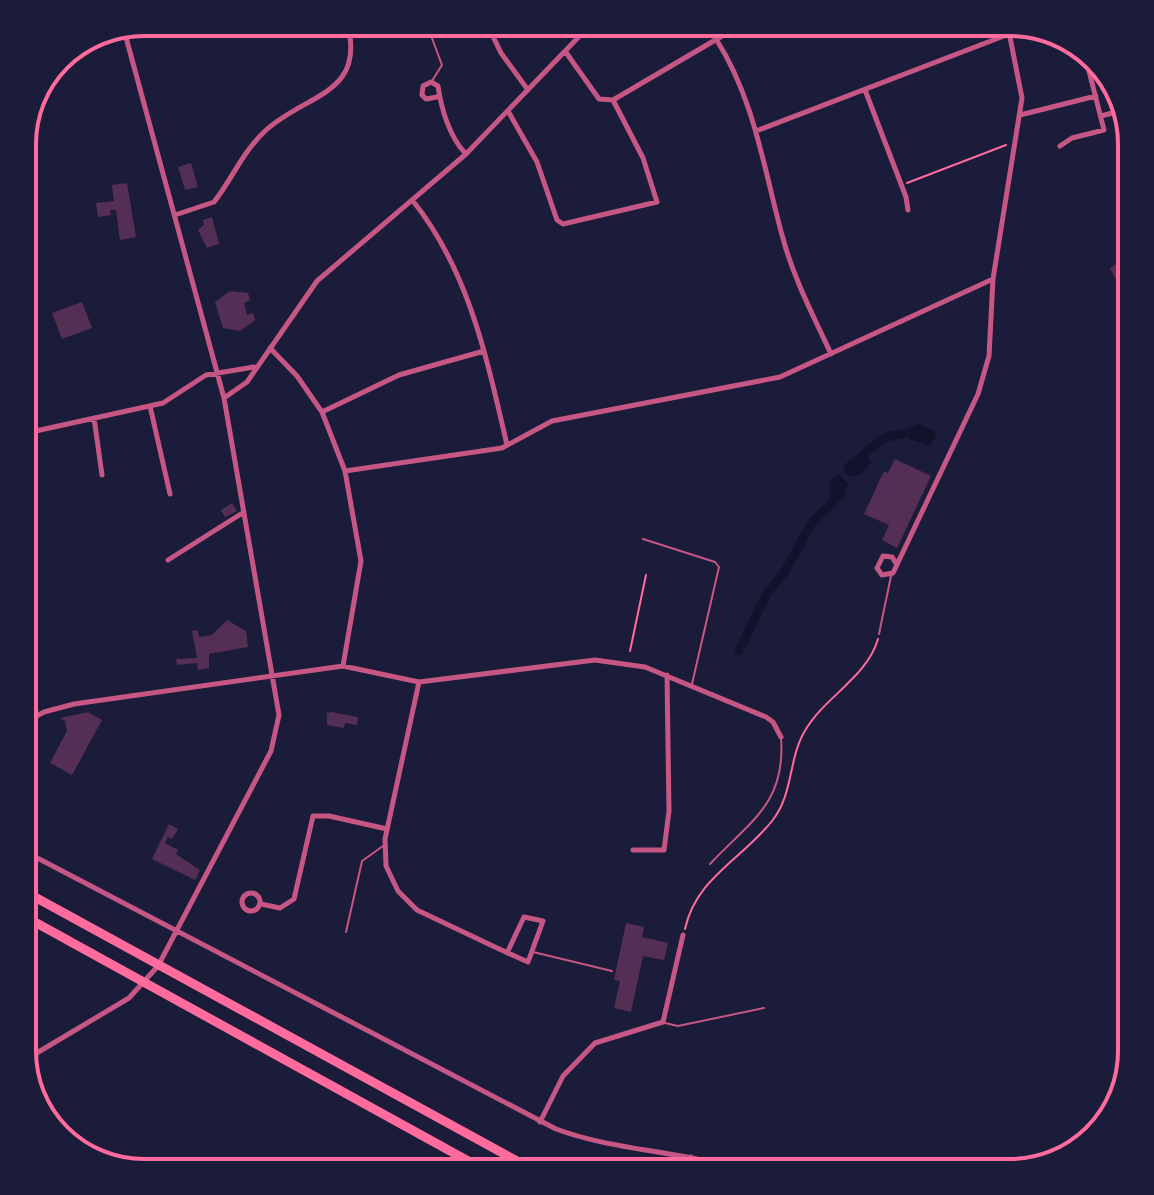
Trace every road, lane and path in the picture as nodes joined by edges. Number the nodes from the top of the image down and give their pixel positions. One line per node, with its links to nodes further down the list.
1 (349, 36): 29 (street)
2 (431, 36): 12 (lane)
3 (493, 36): 13 (street)
4 (579, 36): 10 (street)
5 (721, 36): 9 (street)
6 (1004, 36): 14 (street)
7 (1009, 36): 20 (street)
8 (126, 38): 29 (street)
9 (716, 39): 17 (street); 22 (street)
10 (565, 51): 13 (street); 17 (street)
11 (1089, 71): 15 (street)
12 (431, 82): 16 (street); 16 (street)
13 (528, 90): 18 (street)
14 (865, 90): 22 (street); 26 (street)
15 (1096, 96): 20 (street); 21 (street)
16 (437, 97): 25 (street)
17 (613, 100): 18 (street)
18 (508, 111): 25 (street)
19 (1113, 113): 21 (street)
20 (1020, 115): 24 (street)
21 (1101, 116): 23 (street)
22 (756, 131): 33 (street)
23 (1060, 146)
24 (1015, 147): 26 (path); 30 (street)
25 (466, 154): 27 (street)
26 (902, 185): 28 (street)
27 (413, 201): 31 (street); 32 (street)
28 (908, 210)
29 (175, 215): 35 (street)
30 (993, 279): 33 (street); 48 (street)
31 (270, 348): 34 (street); 38 (street)
32 (484, 351): 38 (street); 41 (street)
33 (831, 354): 41 (street)
34 (255, 367): 35 (street); 36 (street)
35 (219, 373): 36 (street); 37 (street)
36 (224, 398): 45 (street)
37 (150, 406): 39 (street); 44 (street)
38 (322, 412): 42 (street)
39 (94, 418): 40 (street); 43 (street)
40 (36, 431)
41 (507, 445): 42 (street)
42 (345, 471): 53 (street)
43 (102, 475)
44 (170, 494)
45 (245, 511): 47 (street); 55 (street)
46 (643, 539): 57 (lane)
47 (168, 560)
48 (896, 563): 50 (street); 50 (street)
49 (646, 575): 52 (path)
50 (891, 575): 51 (lane)
51 (879, 634)
52 (630, 651)
53 (343, 666): 55 (street); 56 (street)
54 (667, 675): 56 (street); 57 (street); 62 (street)
55 (273, 677): 58 (street); 68 (street)
56 (419, 682): 60 (street)
57 (691, 685): 59 (street)
58 (36, 716)
59 (781, 737): 64 (lane)
60 (387, 829): 61 (street); 66 (street)
61 (384, 845): 69 (lane); 72 (street)
62 (633, 850)
63 (36, 857): 68 (street)
64 (710, 864)
65 (36, 897): 80 (highway)
66 (261, 904)
67 (36, 922): 79 (highway)
68 (178, 932): 76 (street); 77 (street)
69 (346, 932)
70 (683, 935): 75 (street)
71 (532, 952): 72 (street); 72 (street); 73 (lane)
72 (507, 953)
73 (612, 971)
74 (764, 1008): 75 (lane)
75 (663, 1022): 77 (street)
76 (36, 1053)
77 (540, 1122): 78 (street)
78 (691, 1157): 81 (street)
79 (465, 1159)
80 (514, 1159)
81 (698, 1159)

